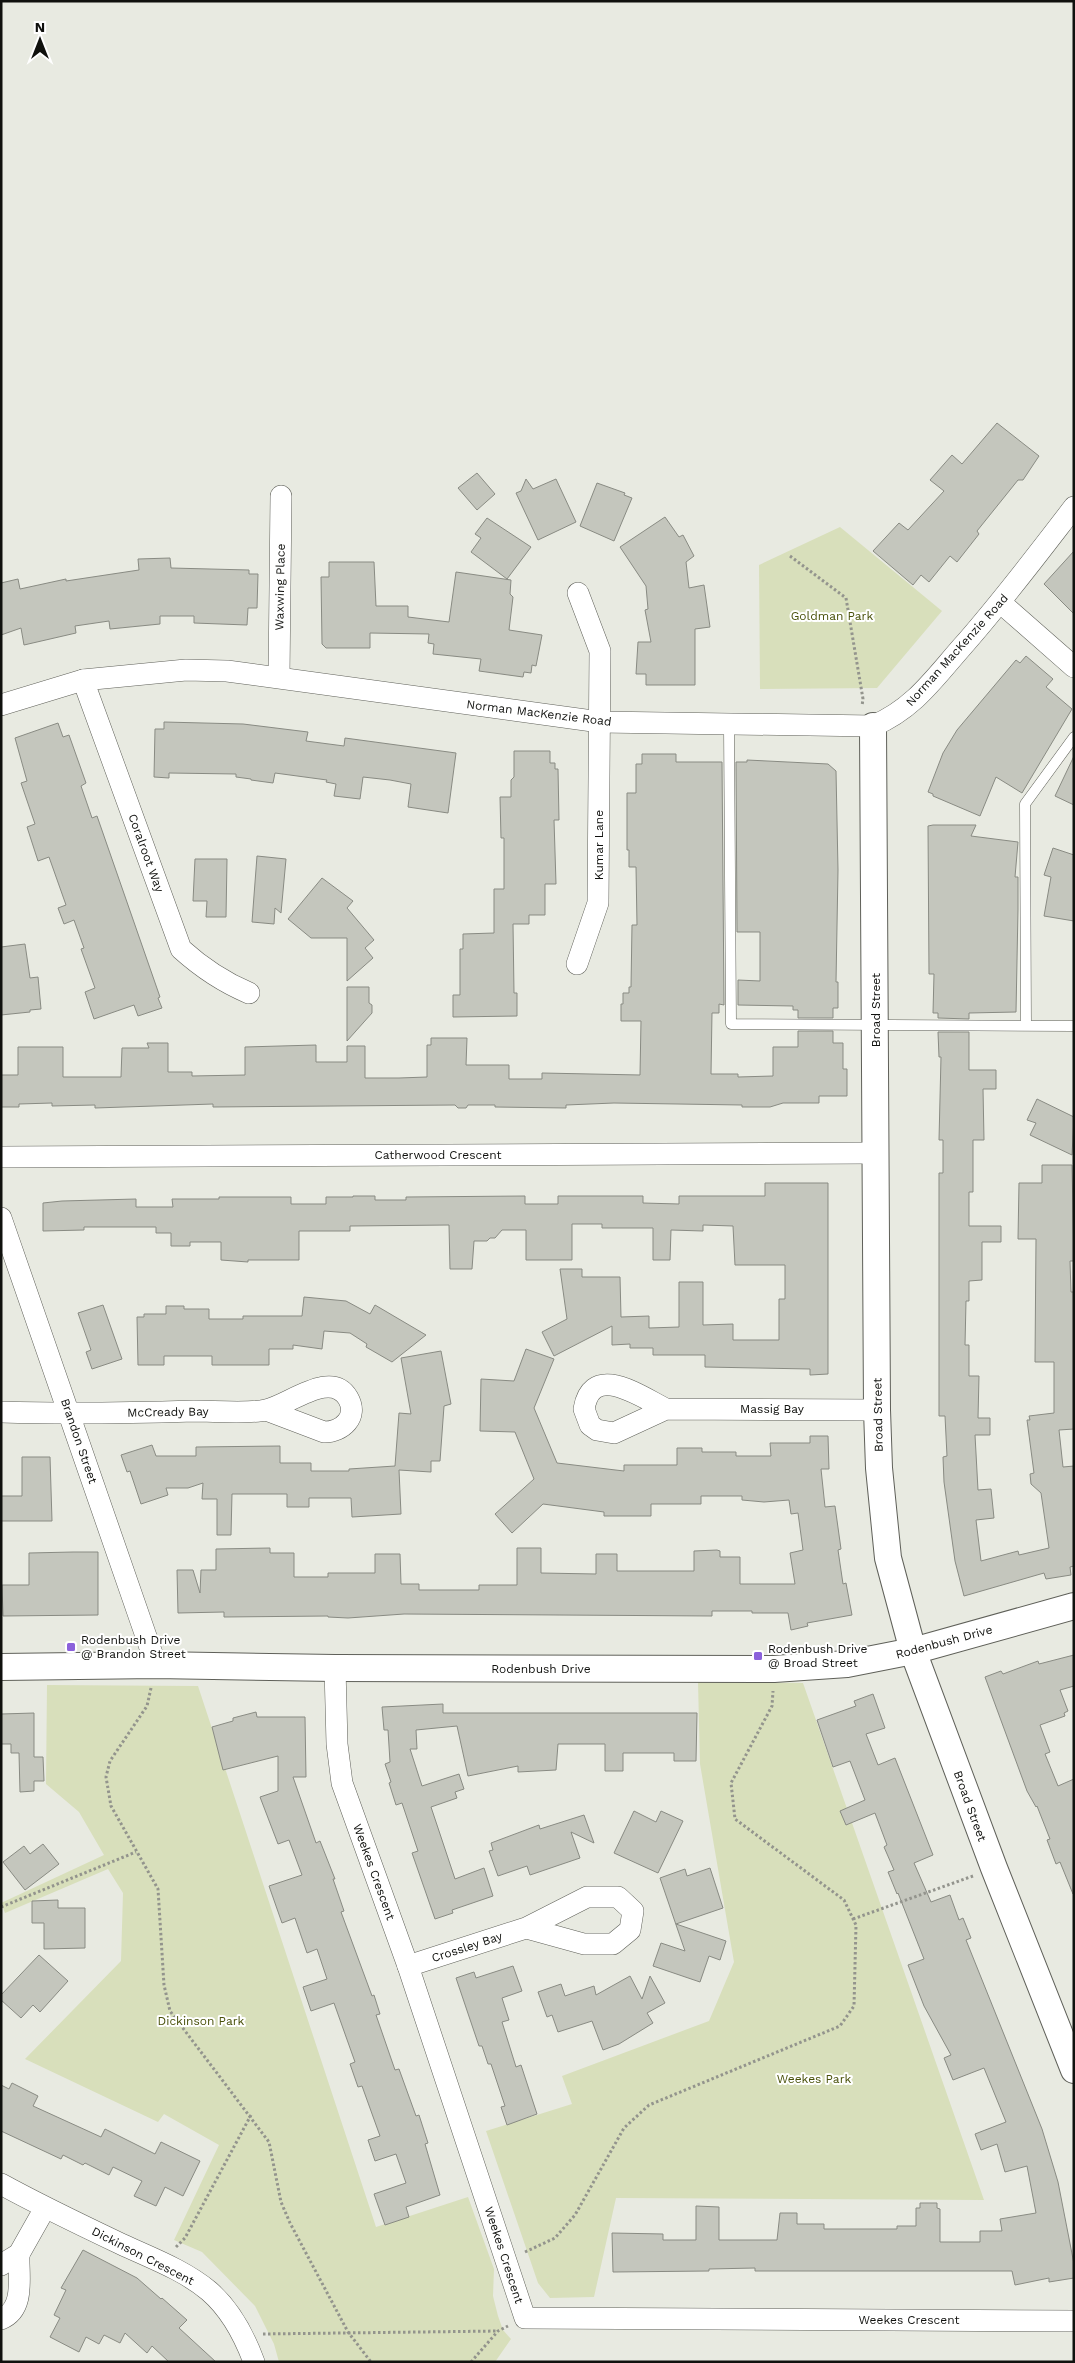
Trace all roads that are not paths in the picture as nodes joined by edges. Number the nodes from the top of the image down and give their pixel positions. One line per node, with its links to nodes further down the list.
1 (281, 496): 6 (street, Waxwing Place)
2 (1074, 507): 4 (street, Norman MacKenzie Road)
3 (578, 593): 9 (street, Kumar Lane)
4 (1001, 603): 5 (street); 11 (street, Norman MacKenzie Road)
5 (1074, 667)
6 (279, 677): 7 (street, Norman MacKenzie Road); 9 (street, Norman MacKenzie Road)
7 (83, 680): 8 (street, Norman MacKenzie Road); 14 (street, Coralroot Way)
8 (1, 705)
9 (600, 722): 10 (street, Norman MacKenzie Road); 13 (street, Kumar Lane)
10 (729, 726): 11 (street, Norman MacKenzie Road); 15 (lane)
11 (865, 726): 15 (street, Broad Street)
12 (1074, 737): 16 (lane)
13 (577, 964)
14 (249, 994)
15 (876, 1025): 16 (lane); 18 (street, Broad Street)
16 (1026, 1025): 17 (lane)
17 (1074, 1026)
18 (876, 1153): 19 (street, Catherwood Crescent); 23 (street, Broad Street)
19 (1, 1157)
20 (1, 1218): 25 (street, Brandon Street)
21 (666, 1409): 23 (street, Massig Bay)
22 (266, 1410): 25 (street, McCready Bay)
23 (877, 1410): 27 (street, Broad Street)
24 (1, 1412): 25 (street, McCready Bay)
25 (70, 1414): 28 (street, Brandon Street)
26 (1074, 1606): 27 (street, Rodenbush Drive)
27 (913, 1651): 30 (street, Rodenbush Drive); 33 (street, Broad Street)
28 (156, 1665): 29 (street, Rodenbush Drive); 30 (street, Rodenbush Drive)
29 (1, 1667)
30 (335, 1668): 32 (street, Weekes Crescent)
31 (526, 1928): 32 (street, Crossley Bay)
32 (408, 1966): 38 (street, Weekes Crescent)
33 (1074, 2070)
34 (1, 2184): 35 (street, Dickinson Crescent)
35 (45, 2208): 36 (street); 39 (street, Dickinson Crescent)
36 (10, 2259): 37 (street)
37 (1, 2319)
38 (1074, 2321)
39 (254, 2362)

